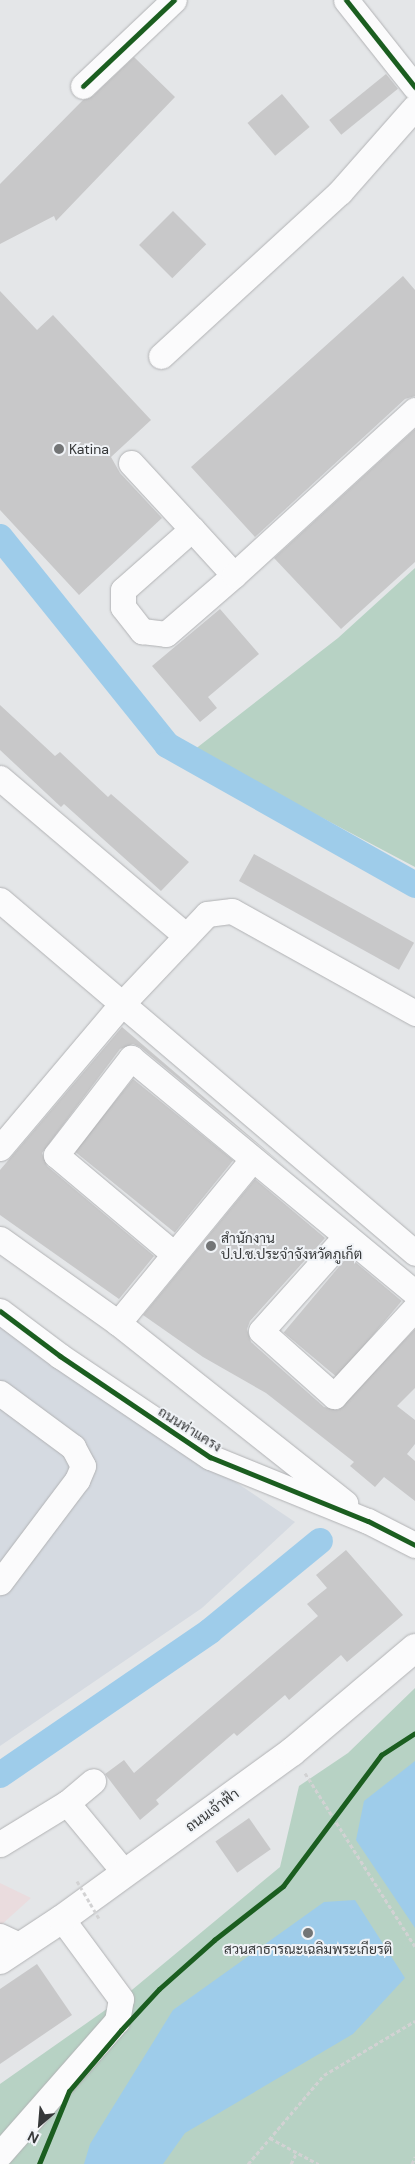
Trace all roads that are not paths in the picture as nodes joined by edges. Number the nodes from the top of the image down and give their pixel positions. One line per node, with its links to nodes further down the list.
1 (174, 0): 3 (street)
2 (346, 0): 4 (street)
3 (83, 86)
4 (415, 87)
5 (415, 107): 6 (street)
6 (161, 356)
7 (415, 410): 10 (street)
8 (131, 462): 9 (street)
9 (192, 529): 10 (street); 10 (street)
10 (234, 575)
11 (0, 778): 13 (street)
12 (0, 900): 14 (street)
13 (186, 936): 14 (street); 15 (street)
14 (121, 1006): 16 (street); 20 (street)
15 (415, 1012)
16 (0, 1148)
17 (252, 1160): 18 (street); 21 (street); 21 (street)
18 (346, 1236): 22 (street); 23 (street)
19 (0, 1239): 25 (street, ถนนท่าแครง)
20 (415, 1252)
21 (174, 1254): 25 (street)
22 (415, 1293)
23 (415, 1308)
24 (0, 1311): 27 (street, ถนนท่าแครง)
25 (118, 1323): 27 (street, ถนนท่าแครง)
26 (0, 1393): 29 (street)
27 (368, 1522): 28 (street, ถนนท่าแครง)
28 (415, 1545)
29 (0, 1582)
30 (415, 1648): 34 (main road, ถนนเจ้าฟ้า)
31 (93, 1781): 32 (street)
32 (66, 1803): 33 (street); 34 (street)
33 (0, 1844)
34 (125, 1873): 35 (main road, ถนนเจ้าฟ้า)
35 (62, 1919): 36 (main road, ถนนเจ้าฟ้า); 37 (street)
36 (7, 1948)
37 (0, 2154)

